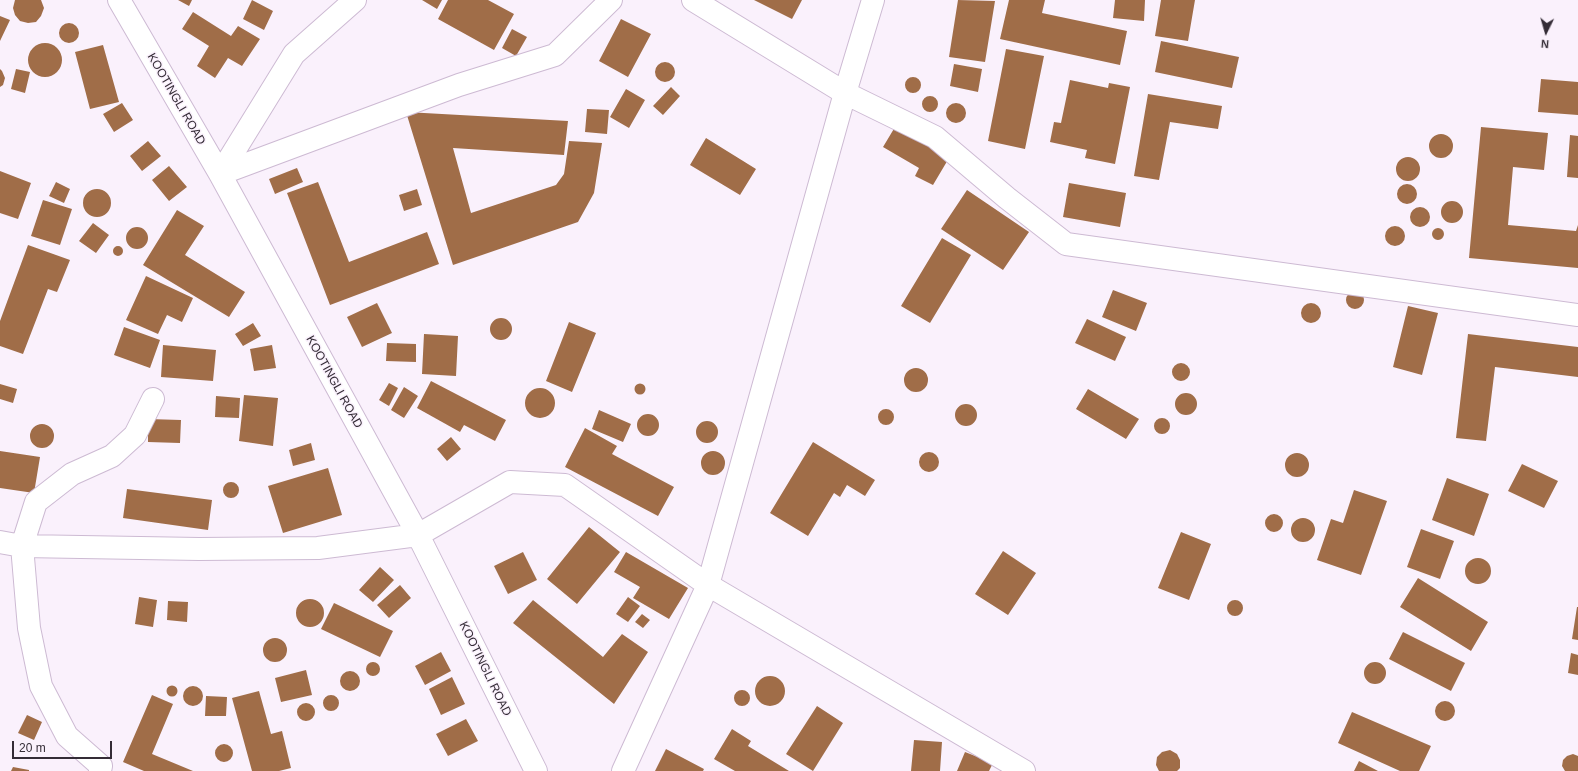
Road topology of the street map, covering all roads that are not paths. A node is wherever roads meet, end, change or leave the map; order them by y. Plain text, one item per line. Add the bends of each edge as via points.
1 (119, 0) edge
2 (355, 0) edge
3 (611, 0) edge
4 (693, 0) edge
5 (873, 0) edge
6 (845, 93) junction
7 (220, 174) junction
8 (1578, 315) edge
9 (153, 399) dead end
10 (418, 535) junction
11 (0, 542) edge
12 (22, 546) junction
13 (708, 585) junction
14 (105, 769) edge
15 (536, 771) edge
16 (623, 771) edge
17 (1024, 771) edge

1 - 7 street, KOOTINGLI ROAD
2 - 7 street via 294,54
3 - 7 street via 555,55 459,85
4 - 6 street
5 - 6 street
6 - 8 street via 935,137 1066,244
6 - 13 street
7 - 10 street, KOOTINGLI ROAD
9 - 12 street via 135,435 112,456 72,474 36,502
10 - 12 street via 318,548
10 - 13 street via 510,482 565,485
10 - 15 street, KOOTINGLI ROAD
11 - 12 street
12 - 14 street via 29,628 41,686 67,736
13 - 16 street
13 - 17 street

